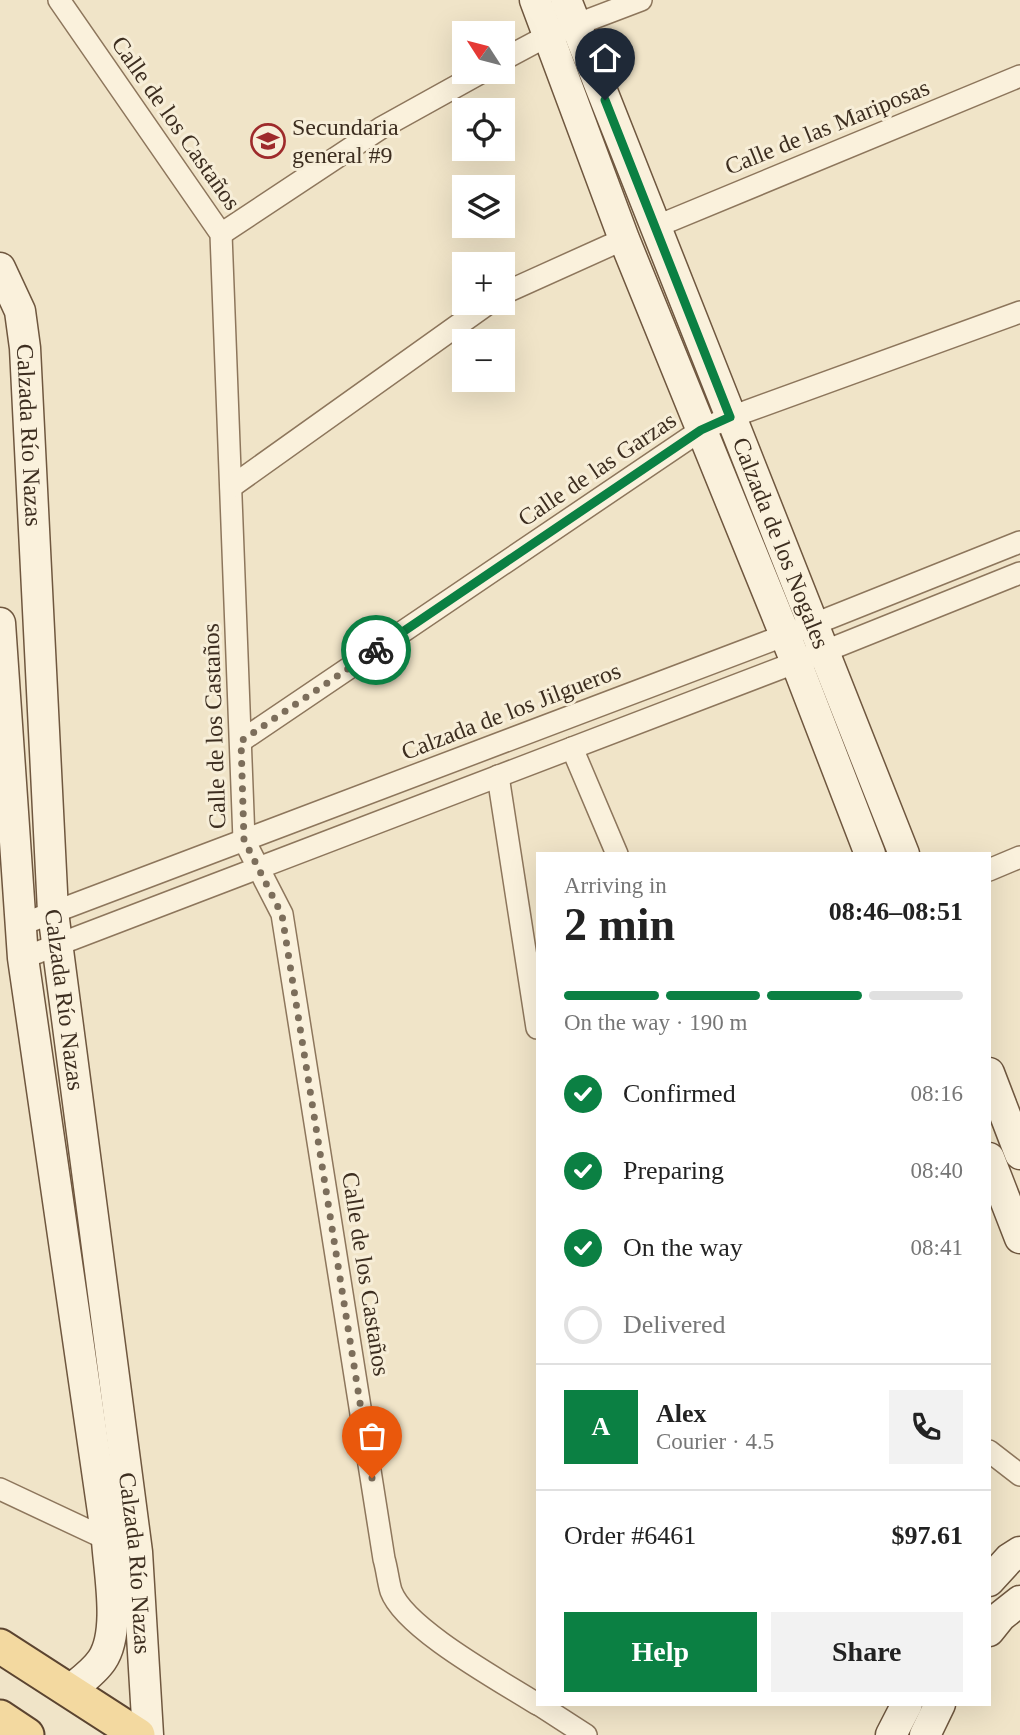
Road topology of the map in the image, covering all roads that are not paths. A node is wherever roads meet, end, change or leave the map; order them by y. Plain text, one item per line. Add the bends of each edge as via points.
1 (59, 0) edge
2 (535, 0) edge
3 (641, 0) edge
4 (563, 20) edge
5 (515, 51) edge
6 (1020, 76) edge
7 (460, 84) edge
8 (655, 227) junction
9 (221, 234) junction
10 (624, 239) junction
11 (0, 268) edge
12 (515, 288) edge
13 (1020, 312) edge
14 (472, 315) edge
15 (730, 417) junction
16 (701, 430) junction
17 (230, 487) junction
18 (1020, 542) edge
19 (1020, 573) edge
20 (0, 623) edge
21 (804, 644) junction
22 (241, 741) junction
23 (572, 748) junction
24 (498, 776) junction
25 (244, 840) junction
26 (616, 852) edge
27 (869, 852) edge
28 (903, 852) edge
29 (1020, 857) edge
30 (258, 868) junction
31 (991, 869) edge
32 (54, 912) junction
33 (20, 925) junction
34 (57, 945) junction
35 (23, 958) junction
36 (536, 1021) edge
37 (991, 1078) edge
38 (1020, 1154) edge
39 (991, 1163) edge
40 (1020, 1238) edge
41 (991, 1453) edge
42 (1020, 1475) edge
43 (0, 1489) edge
44 (107, 1540) junction
45 (137, 1552) junction
46 (1020, 1552) edge
47 (991, 1579) edge
48 (1020, 1601) edge
49 (991, 1628) edge
50 (0, 1646) edge
51 (70, 1690) junction
52 (536, 1703) edge
53 (541, 1706) edge
54 (906, 1706) edge
55 (939, 1706) edge
56 (0, 1717) edge
57 (27, 1735) edge
58 (138, 1735) edge
59 (148, 1735) edge
60 (586, 1735) edge
61 (891, 1735) edge
62 (925, 1735) edge

1 - 9 street, Calle de los Castaños
2 - 4 street, Calzada de los Nogales
3 - 4 street
4 - 5 street
4 - 8 street, Calzada de los Nogales
4 - 10 street, Calzada de los Nogales
6 - 8 street, Calle de las Mariposas
7 - 9 street via 381,128
8 - 15 street, Calzada de los Nogales
9 - 17 street, Calle de los Castaños
10 - 12 street
10 - 16 street, Calzada de los Nogales
11 - 32 street, Calzada Río Nazas via 20,311 25,348
13 - 15 street, Calle de las Garzas
14 - 17 street
15 - 16 street, Calle de las Garzas
15 - 21 street, Calzada de los Nogales
16 - 21 street, Calzada de los Nogales
16 - 22 street, Calle de las Garzas
17 - 22 street, Calle de los Castaños
18 - 21 street, Calzada de los Jilgueros
19 - 21 street, Calzada de los Jilgueros
20 - 33 street, Calzada Río Nazas
21 - 23 street, Calzada de los Jilgueros
21 - 25 street, Calzada de los Jilgueros
21 - 27 street, Calzada de los Nogales
21 - 28 street, Calzada de los Nogales
22 - 25 street, Calle de los Castaños
23 - 24 street, Calzada de los Jilgueros
23 - 26 street
24 - 30 street, Calzada de los Jilgueros
24 - 36 street
25 - 30 street, Calle de los Castaños
25 - 32 street, Calzada de los Jilgueros
29 - 31 street
30 - 34 street, Calzada de los Jilgueros
30 - 52 street, Calle de los Castaños via 282,915 392,1593 419,1626
32 - 33 street, Calzada de los Jilgueros
32 - 34 street, Calzada Río Nazas
33 - 35 street, Calzada Río Nazas
34 - 35 street, Calzada de los Jilgueros
34 - 45 street, Calzada Río Nazas
35 - 44 street, Calzada Río Nazas
37 - 38 street
39 - 40 street
41 - 42 street
43 - 44 street
44 - 45 street
44 - 51 street, Calzada Río Nazas via 109,1648 93,1671
45 - 59 street, Calzada Río Nazas
46 - 47 street
48 - 49 street
50 - 51 main road
51 - 58 main road
53 - 60 street, Calle de los Castaños
54 - 61 street
55 - 62 street
56 - 57 main road

